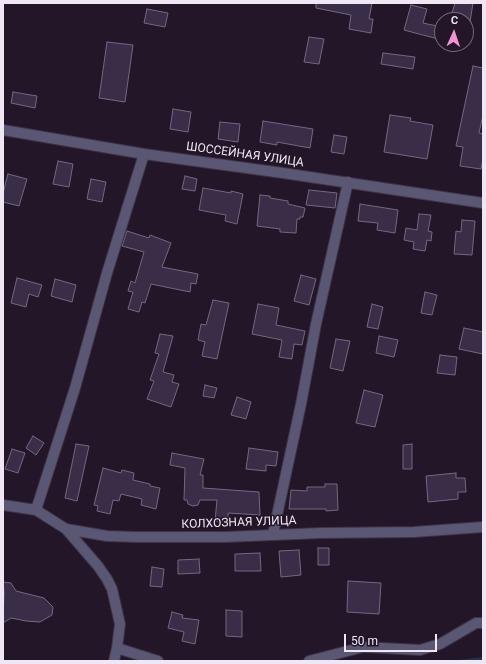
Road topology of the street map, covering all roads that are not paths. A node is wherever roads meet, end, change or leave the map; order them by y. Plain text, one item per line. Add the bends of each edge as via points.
1 (3, 130) edge
2 (144, 154) junction
3 (348, 182) junction
4 (483, 203) edge
5 (3, 505) edge
6 (36, 510) junction
7 (483, 527) edge
8 (66, 529) junction
9 (273, 534) junction
10 (483, 623) edge
11 (117, 648) junction
12 (114, 661) edge
13 (158, 661) edge
14 (309, 661) edge

1 - 2 street, ШОССЕЙНАЯ УЛИЦА
2 - 3 street, ШОССЕЙНАЯ УЛИЦА
2 - 6 street
3 - 4 street, ШОССЕЙНАЯ УЛИЦА
3 - 9 street
5 - 6 street, КОЛХОЗНАЯ УЛИЦА
6 - 8 street, КОЛХОЗНАЯ УЛИЦА
7 - 9 street, КОЛХОЗНАЯ УЛИЦА via 414,532
8 - 9 street, КОЛХОЗНАЯ УЛИЦА via 107,536 162,538
8 - 11 street via 108,579 120,624
10 - 14 street via 476,623 440,644 420,650 363,647
11 - 12 street
11 - 13 street

